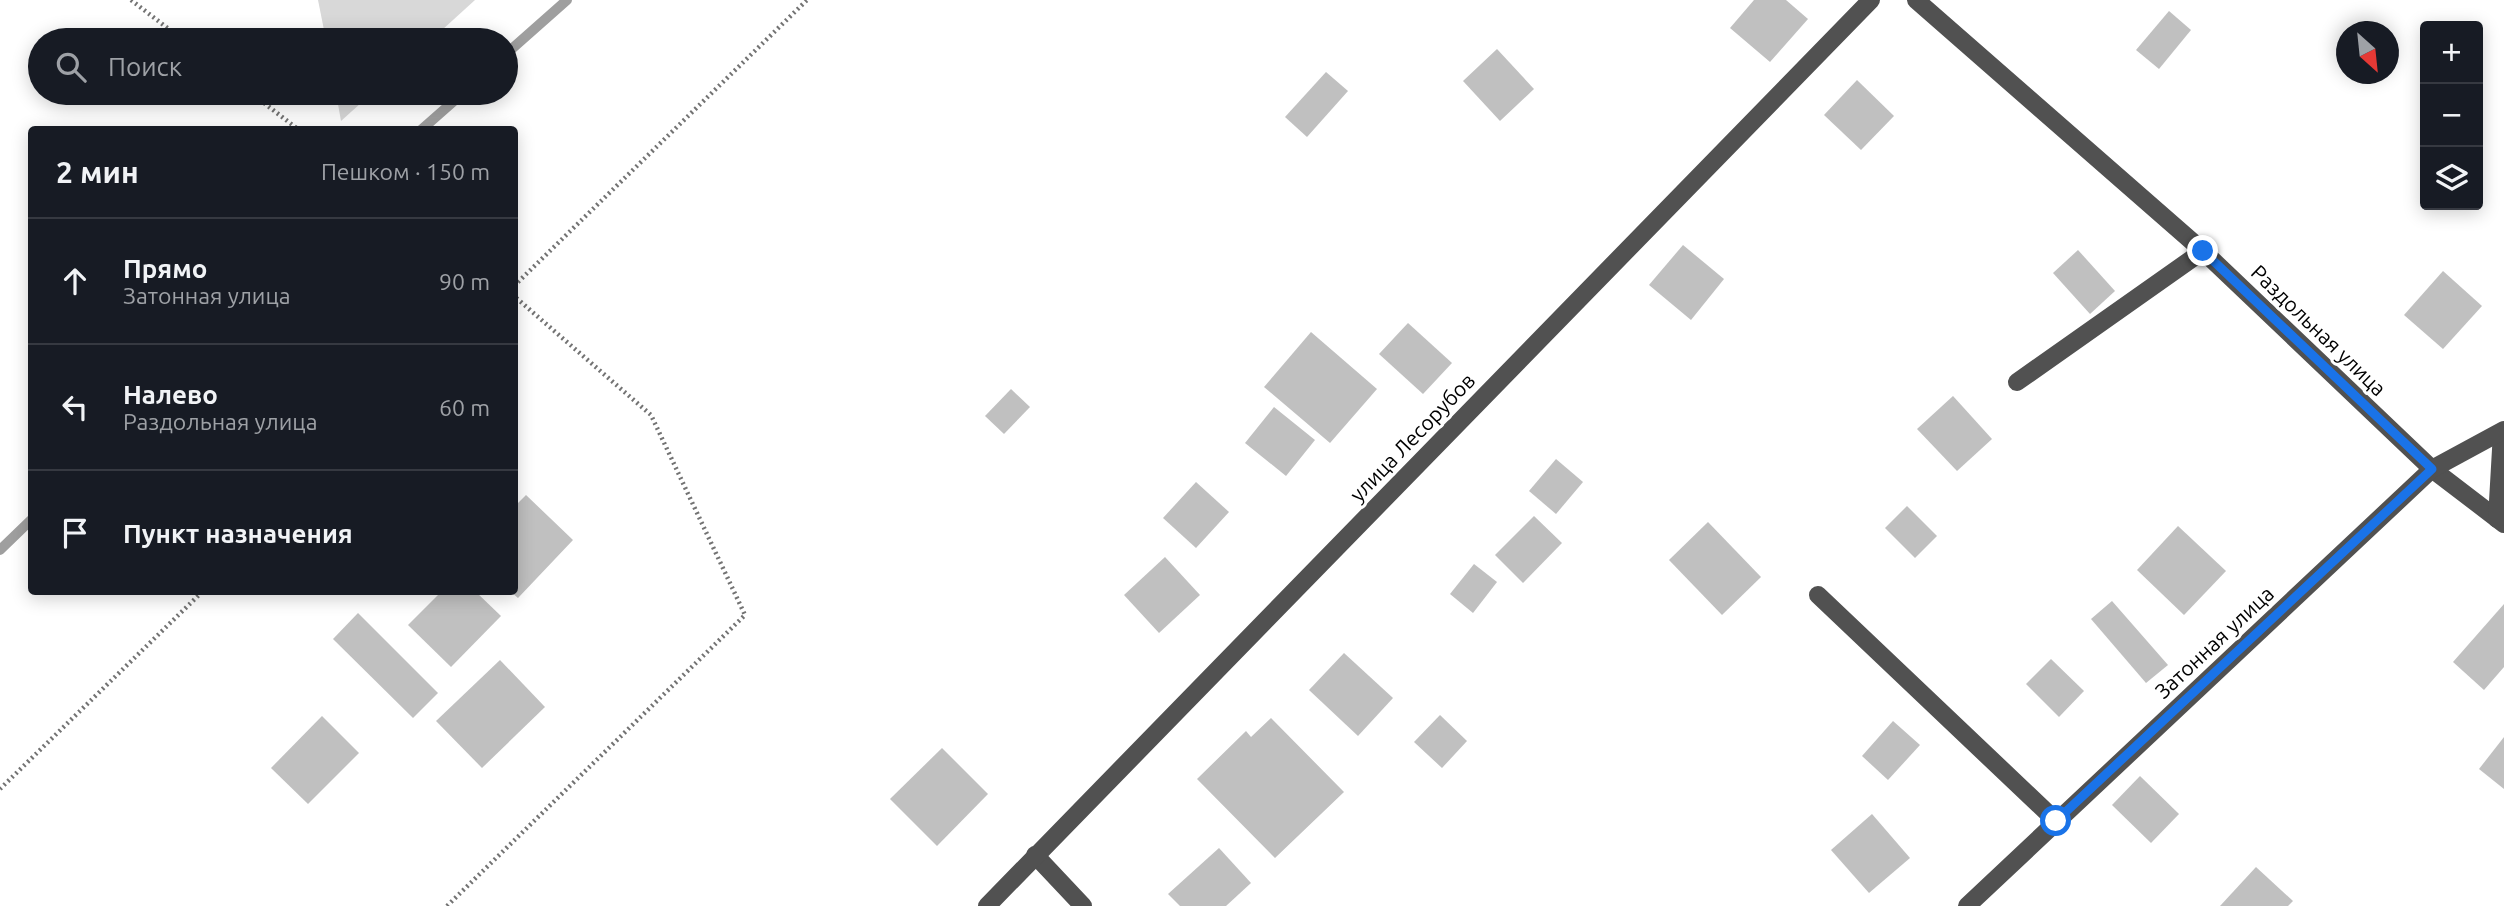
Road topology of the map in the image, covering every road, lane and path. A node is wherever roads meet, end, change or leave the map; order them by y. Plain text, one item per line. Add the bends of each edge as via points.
1 (131, 0) edge
2 (807, 0) edge
3 (1871, 0) edge
4 (1916, 0) edge
5 (167, 28) edge
6 (267, 105) edge
7 (294, 126) edge
8 (2203, 251) junction
9 (518, 282) edge
10 (518, 299) edge
11 (2017, 382) dead end
12 (2503, 431) edge
13 (2432, 469) junction
14 (2500, 522) edge
15 (199, 595) edge
16 (1818, 595) dead end
17 (0, 789) edge
18 (2056, 821) junction
19 (1035, 855) junction
20 (447, 906) edge
21 (987, 906) edge
22 (1083, 906) edge
23 (1967, 906) edge

1 - 5 path
2 - 9 path
3 - 19 street, улица Лесорубов
4 - 8 street, Раздольная улица
6 - 7 path
8 - 11 street
8 - 13 street, Раздольная улица
10 - 20 path via 651,415 745,615
12 - 13 street, Затонная улица
12 - 14 street
13 - 14 street, Раздольная улица
13 - 18 street, Затонная улица
15 - 17 path
16 - 18 street
18 - 23 street, Затонная улица
19 - 21 street, улица Лесорубов
19 - 22 street

